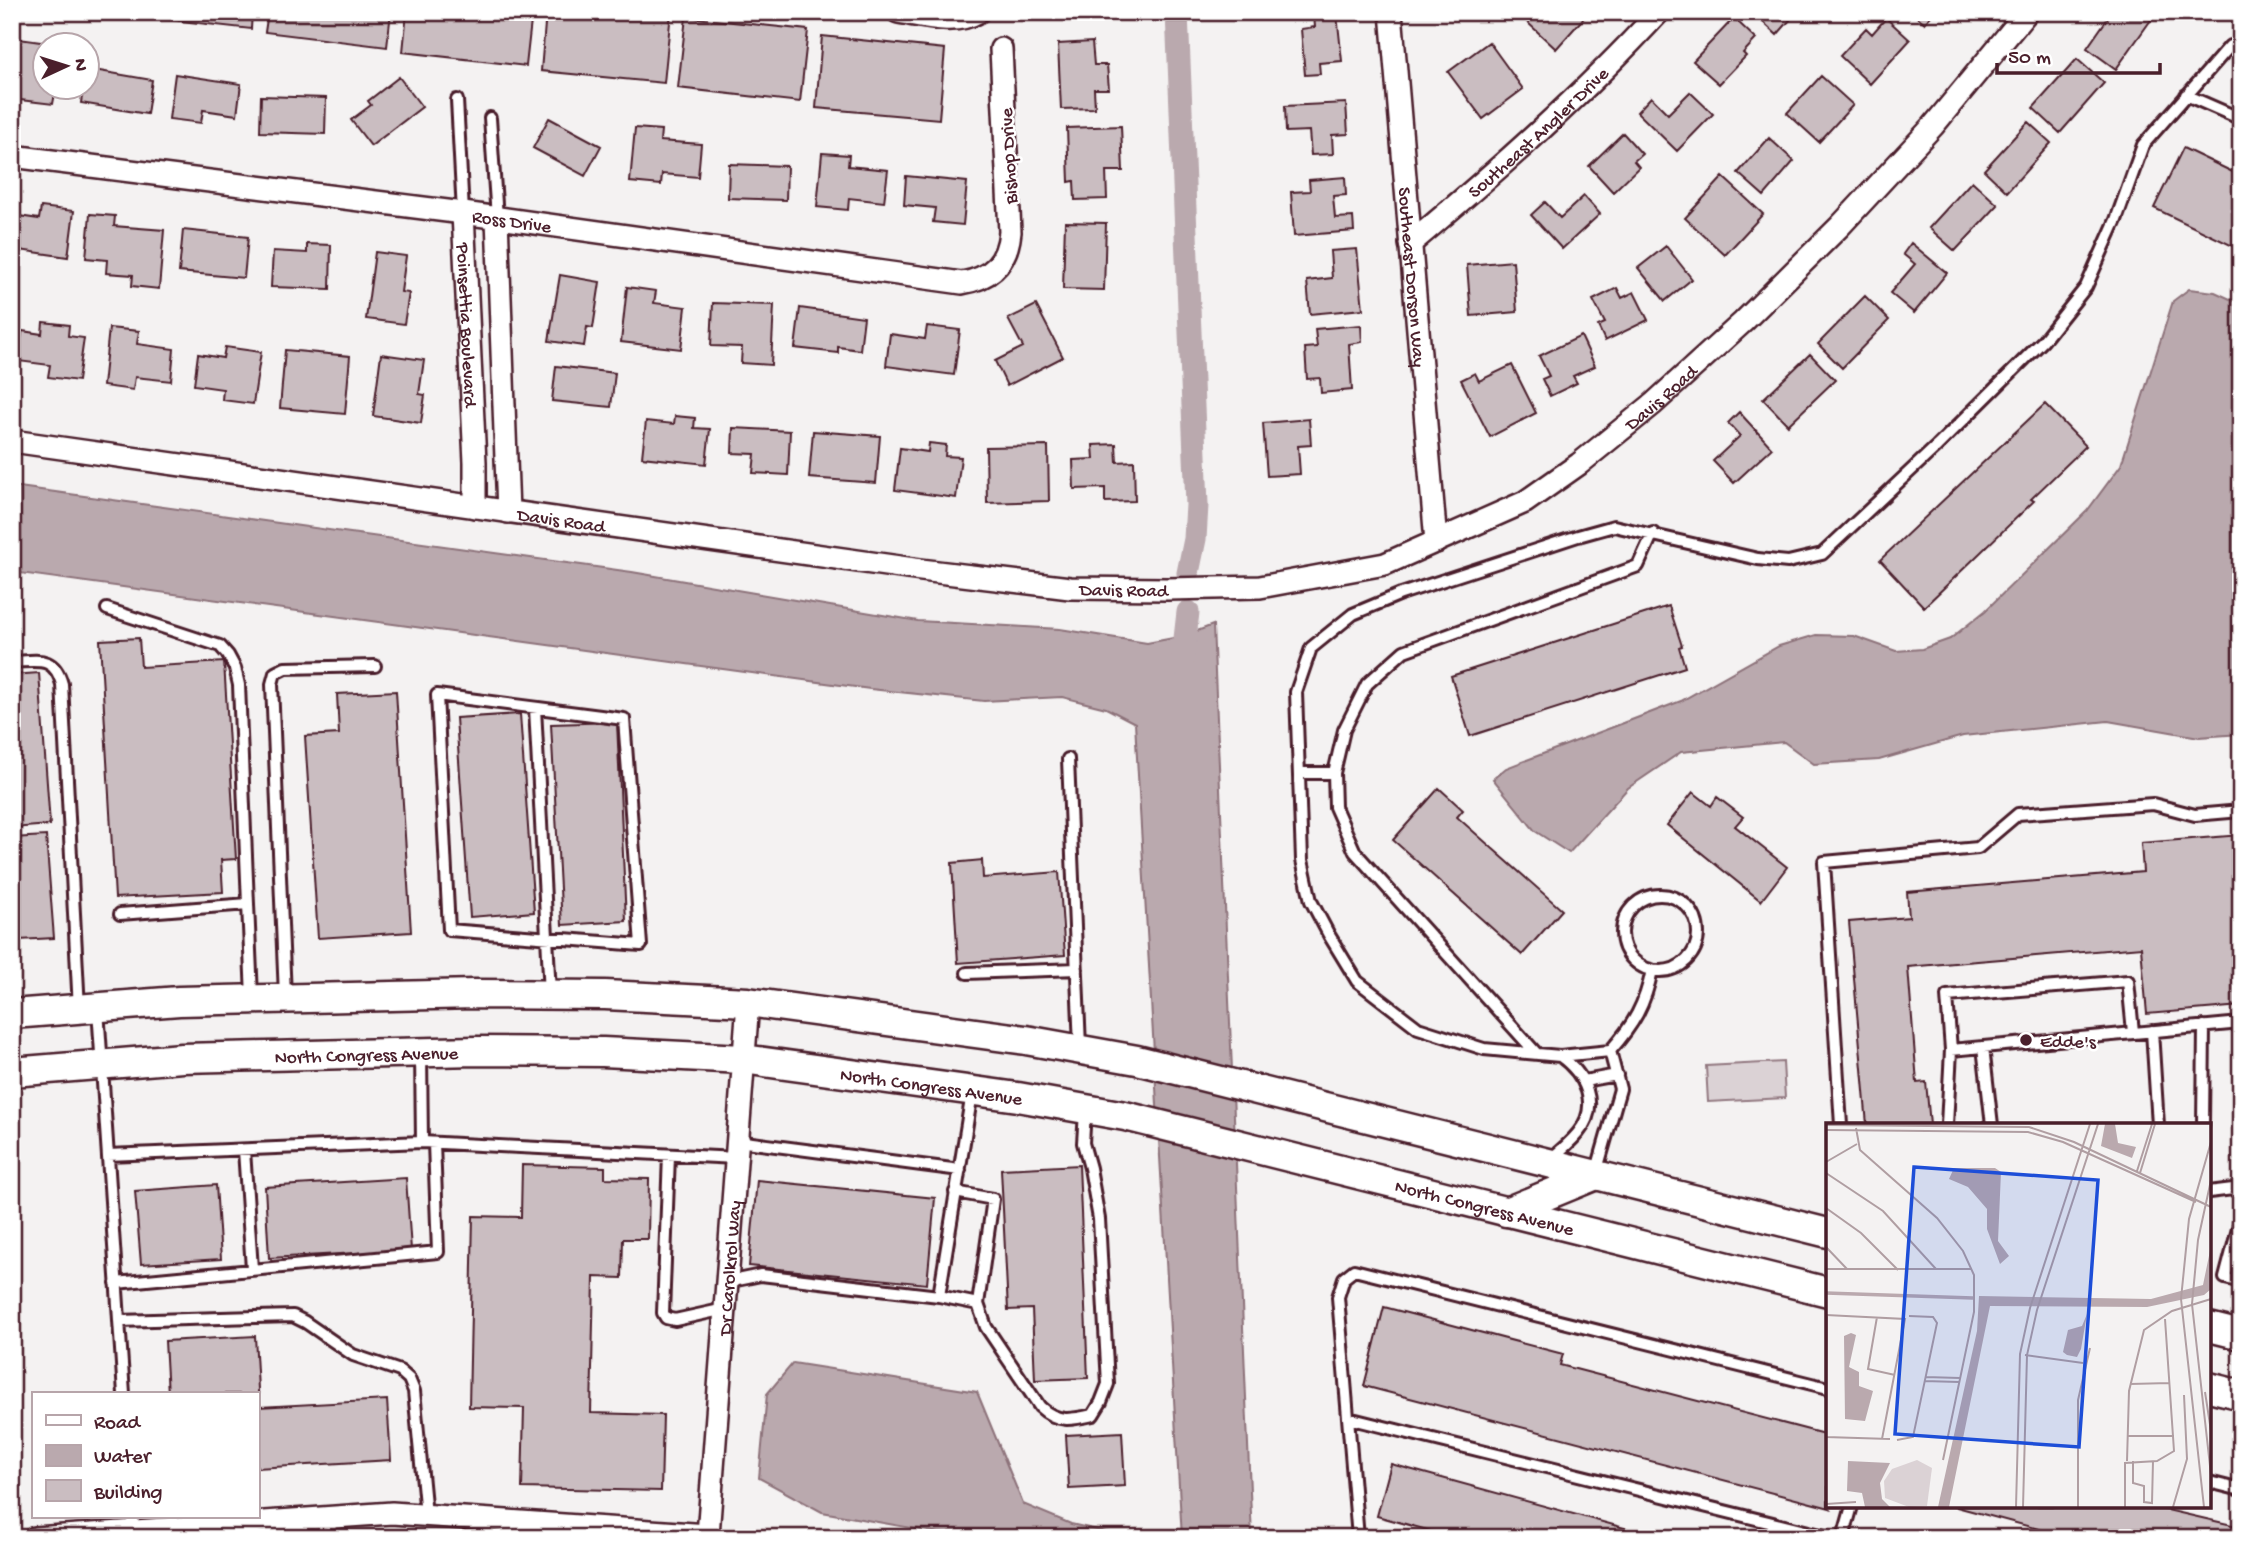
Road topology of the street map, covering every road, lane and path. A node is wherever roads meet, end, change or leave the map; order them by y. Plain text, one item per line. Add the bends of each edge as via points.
1 (898, 12) edge
2 (1391, 12) edge
3 (1659, 12) edge
4 (2027, 12) edge
5 (977, 13) edge
6 (1001, 48) dead end
7 (2241, 50) edge
8 (2186, 95) junction
9 (457, 100) dead end
10 (490, 118) dead end
11 (2241, 119) edge
12 (12, 156) edge
13 (463, 213) junction
14 (497, 218) junction
15 (1410, 244) junction
16 (1002, 261) joint
17 (12, 441) edge
18 (475, 507) junction
19 (508, 512) junction
20 (1653, 533) junction
21 (1436, 542) junction
22 (107, 610) dead end
23 (12, 662) edge
24 (375, 666) dead end
25 (535, 708) junction
26 (1068, 759) dead end
27 (1299, 773) junction
28 (1334, 773) junction
29 (2241, 811) edge
30 (248, 904) junction
31 (120, 914) dead end
32 (547, 938) junction
33 (1077, 969) junction
34 (1652, 970) junction
35 (967, 973) dead end
36 (550, 994) junction
37 (285, 999) junction
38 (252, 1000) junction
39 (748, 1002) junction
40 (88, 1008) junction
41 (12, 1014) edge
42 (2241, 1023) edge
43 (2204, 1026) junction
44 (2152, 1031) junction
45 (2133, 1032) junction
46 (1983, 1046) junction
47 (1080, 1049) junction
48 (1951, 1050) junction
49 (1611, 1051) junction
50 (421, 1053) junction
51 (1536, 1054) junction
52 (1560, 1056) junction
53 (743, 1059) junction
54 (101, 1065) junction
55 (12, 1072) edge
56 (1617, 1075) junction
57 (1584, 1081) junction
58 (972, 1091) junction
59 (1085, 1109) junction
60 (1842, 1123) edge
61 (1947, 1123) edge
62 (1992, 1123) edge
63 (2158, 1123) edge
64 (2203, 1123) edge
65 (428, 1142) junction
66 (244, 1150) junction
67 (736, 1150) junction
68 (108, 1155) junction
69 (669, 1155) junction
70 (1546, 1163) junction
71 (960, 1170) junction
72 (1596, 1175) junction
73 (2241, 1188) edge
74 (956, 1192) junction
75 (2211, 1192) edge
76 (1506, 1212) junction
77 (2241, 1217) edge
78 (1826, 1232) edge
79 (252, 1269) junction
80 (727, 1282) junction
81 (2241, 1282) edge
82 (116, 1283) junction
83 (1826, 1292) edge
84 (939, 1296) junction
85 (978, 1304) junction
86 (725, 1310) junction
87 (119, 1321) junction
88 (2211, 1328) edge
89 (2241, 1335) edge
90 (1826, 1388) edge
91 (2211, 1388) edge
92 (124, 1392) edge
93 (2241, 1395) edge
94 (1348, 1418) junction
95 (2211, 1482) edge
96 (2241, 1490) edge
97 (1851, 1508) edge
98 (426, 1515) junction
99 (133, 1524) edge
100 (330, 1527) edge
101 (202, 1532) edge
102 (575, 1532) edge
103 (709, 1536) edge
104 (35, 1538) edge
105 (1358, 1538) edge
106 (1833, 1538) edge
107 (1843, 1538) edge

1 - 5 street via 951,19
2 - 15 street, Southeast Dorson Way
3 - 15 street, Southeast Angler Drive via 1562,111
4 - 21 street, Davis Road via 1933,126 1840,226 1653,404 1525,502
6 - 16 street, Bishop Drive via 1010,232
7 - 8 lane via 2230,46
8 - 11 lane
8 - 20 lane via 2143,145 2086,288 2043,341 1822,554 1788,562 1758,559
9 - 13 lane, Poinsettia Boulevard
10 - 14 lane, Poinsettia Boulevard
12 - 13 street, Ross Drive
13 - 14 street, Ross Drive
13 - 18 street, Poinsettia Boulevard
14 - 16 street, Ross Drive via 962,284 992,273
14 - 19 street, Poinsettia Boulevard
15 - 21 street, Southeast Dorson Way
17 - 18 street, Davis Road
18 - 19 street, Davis Road
19 - 21 street, Davis Road via 1070,588 1260,587 1385,564
20 - 27 lane via 1614,526 1401,594 1353,614 1311,648 1307,659 1296,692
20 - 28 lane via 1638,566 1404,650 1367,684 1344,730
22 - 30 lane via 220,646 235,667
23 - 40 lane via 47,662 58,671 62,684
24 - 37 lane via 285,668 275,673 272,684
25 - 32 lane
25 - 32 lane via 624,719 641,944
25 - 32 lane via 438,695 449,930
26 - 33 lane
27 - 28 lane
27 - 51 lane via 1302,860 1311,901 1357,981 1418,1028 1484,1049
28 - 51 lane via 1335,807 1355,852
29 - 60 lane via 2195,815 2153,804 2018,814 1978,848 1824,862
30 - 31 lane
30 - 38 lane
32 - 36 lane
33 - 35 lane
33 - 47 lane
34 - 34 lane via 1673,968 1695,946 1693,914 1668,896 1637,902 1624,919 1626,951
34 - 49 lane via 1637,1017
36 - 37 main road
36 - 39 main road
37 - 38 main road
38 - 40 main road
39 - 47 main road
39 - 53 street, Dr Carolkrol Way
40 - 41 main road
40 - 54 lane
42 - 43 lane
43 - 44 lane
43 - 64 lane
44 - 45 lane
44 - 63 lane
45 - 46 lane
45 - 48 lane via 2128,981 1947,996
46 - 48 lane
46 - 62 lane
47 - 70 main road
48 - 61 lane
49 - 52 lane
49 - 56 lane
50 - 53 main road, North Congress Avenue via 603,1052
50 - 54 main road, North Congress Avenue via 181,1058
50 - 65 lane
51 - 52 lane
52 - 57 lane
53 - 58 main road, North Congress Avenue
53 - 67 street, Dr Carolkrol Way
54 - 55 main road, North Congress Avenue
54 - 68 lane
56 - 57 lane
56 - 72 lane via 1620,1089
57 - 70 lane via 1589,1098 1580,1132
58 - 59 main road, North Congress Avenue
58 - 71 lane
59 - 76 main road, North Congress Avenue
59 - 85 lane via 1083,1143 1099,1219 1108,1384 1093,1415 1073,1420 1049,1416 986,1327
65 - 66 lane
65 - 69 lane
65 - 79 lane via 438,1252
66 - 68 lane
66 - 79 lane
67 - 69 lane
67 - 71 lane
67 - 80 street, Dr Carolkrol Way
68 - 82 lane
69 - 86 lane via 663,1313 675,1320
70 - 72 main road
71 - 74 lane
72 - 76 main road
72 - 78 main road
73 - 75 lane
74 - 84 lane
74 - 85 lane via 993,1199
76 - 83 main road, North Congress Avenue
77 - 81 lane via 2225,1278
79 - 82 lane
80 - 84 lane via 761,1275
80 - 86 street, Dr Carolkrol Way
82 - 87 lane
84 - 85 lane
86 - 103 street, Dr Carolkrol Way
87 - 92 lane
87 - 98 lane via 293,1316 353,1354 400,1371 414,1391
88 - 89 main road
90 - 94 lane via 1354,1270 1343,1278 1338,1297
91 - 93 main road
94 - 105 lane
94 - 106 lane
95 - 96 lane
97 - 107 lane
98 - 100 street via 393,1513
98 - 102 street
99 - 101 street
99 - 104 street
100 - 101 street
102 - 103 street

